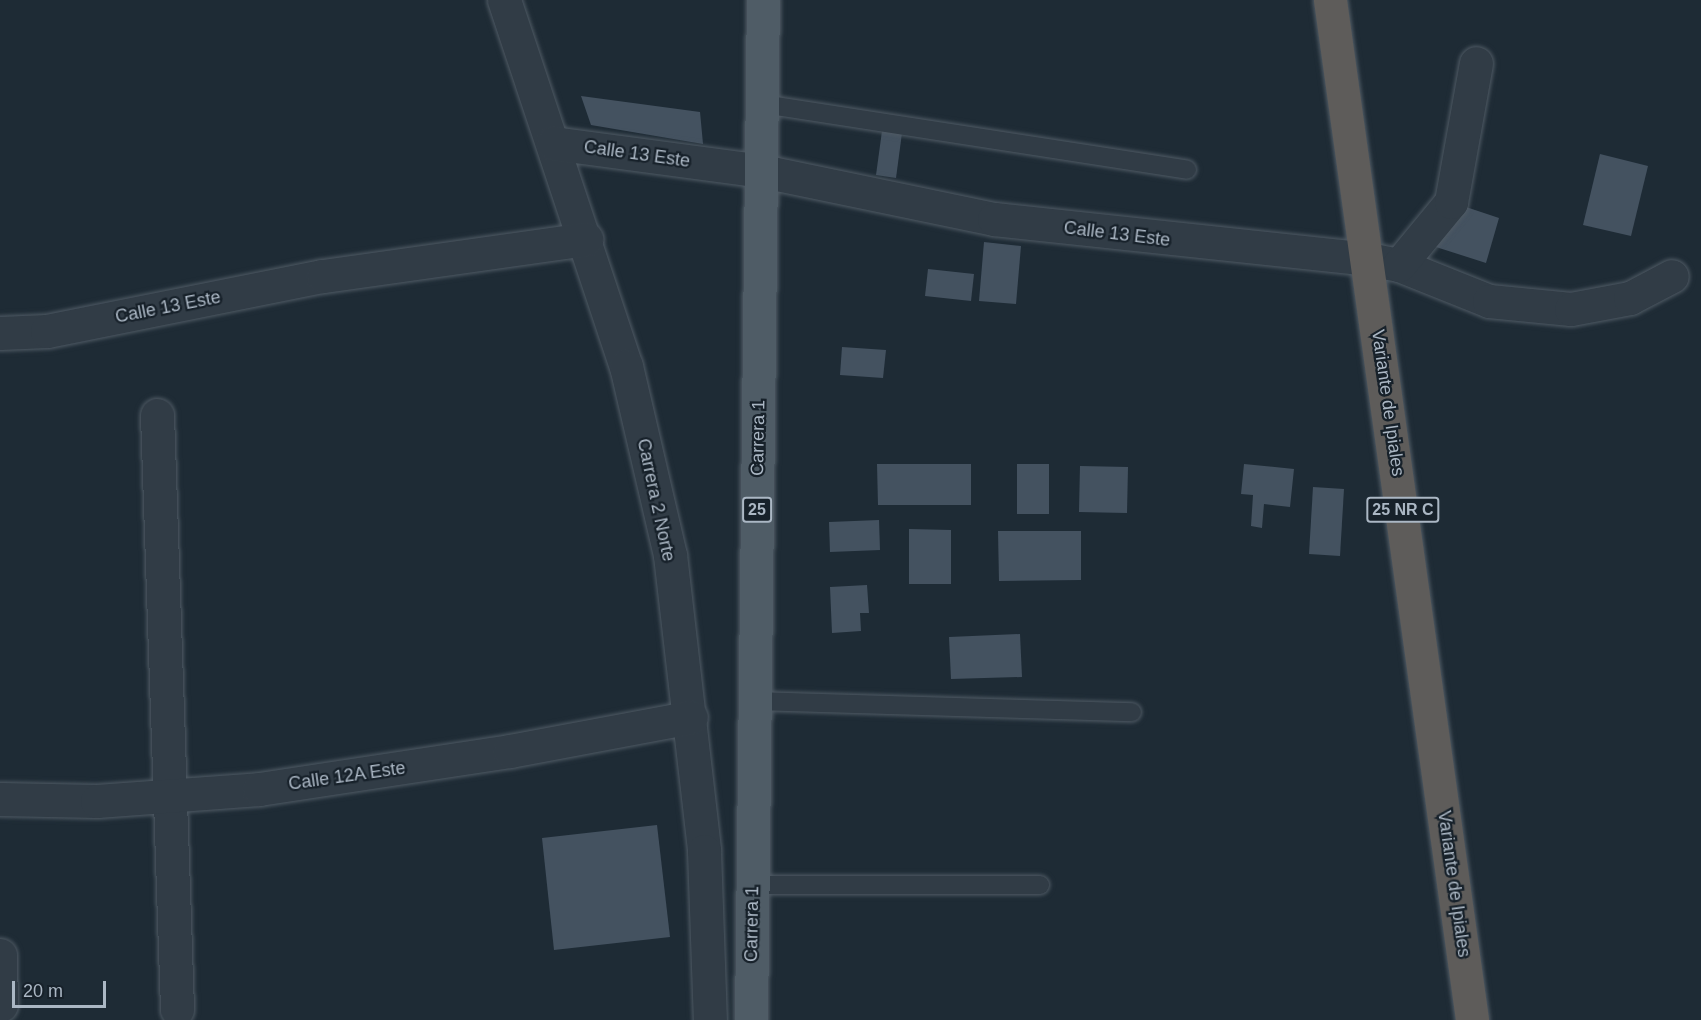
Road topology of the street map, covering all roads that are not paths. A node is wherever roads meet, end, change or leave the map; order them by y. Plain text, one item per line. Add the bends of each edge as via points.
1 (504, 0) edge
2 (763, 0) edge
3 (1330, 0) edge
4 (1476, 63) dead end
5 (763, 104) junction
6 (553, 143) junction
7 (1187, 170) dead end
8 (762, 171) junction
9 (586, 239) junction
10 (1368, 259) junction
11 (1400, 266) junction
12 (1672, 276) dead end
13 (0, 333) edge
14 (157, 415) dead end
15 (755, 700) junction
16 (1132, 712) dead end
17 (691, 717) junction
18 (170, 795) junction
19 (0, 799) edge
20 (753, 885) junction
21 (1040, 885) dead end
22 (0, 955) edge
23 (1, 1005) edge
24 (177, 1010) dead end
25 (710, 1020) edge
26 (751, 1020) edge
27 (1472, 1020) edge

1 - 6 street, Carrera 2 Norte
2 - 5 main road, Carrera 1 / 25
3 - 10 highway, Variante de Ipiales / 25 NR C
4 - 11 street via 1450,202
5 - 7 lane
5 - 8 main road, Carrera 1 / 25
6 - 8 street, Calle 13 Este
6 - 9 street, Carrera 2 Norte
8 - 10 street, Calle 13 Este via 994,219
8 - 15 main road, Carrera 1 / 25
9 - 13 street, Calle 13 Este via 323,276 47,331
9 - 17 street, Carrera 2 Norte via 626,366 670,555
10 - 11 street, Calle 13 Este
10 - 27 highway, Variante de Ipiales / 25 NR C
11 - 12 street, Calle 13 Este via 1489,301 1571,309 1630,298
14 - 18 street
15 - 16 lane
15 - 20 main road, Carrera 1 / 25
17 - 18 street, Calle 12A Este via 352,776 259,789
17 - 25 street, Carrera 2 Norte via 704,852
18 - 19 street, Calle 12A Este via 97,801
18 - 24 street
20 - 21 lane
20 - 26 main road, Carrera 1 / 25
22 - 23 street

